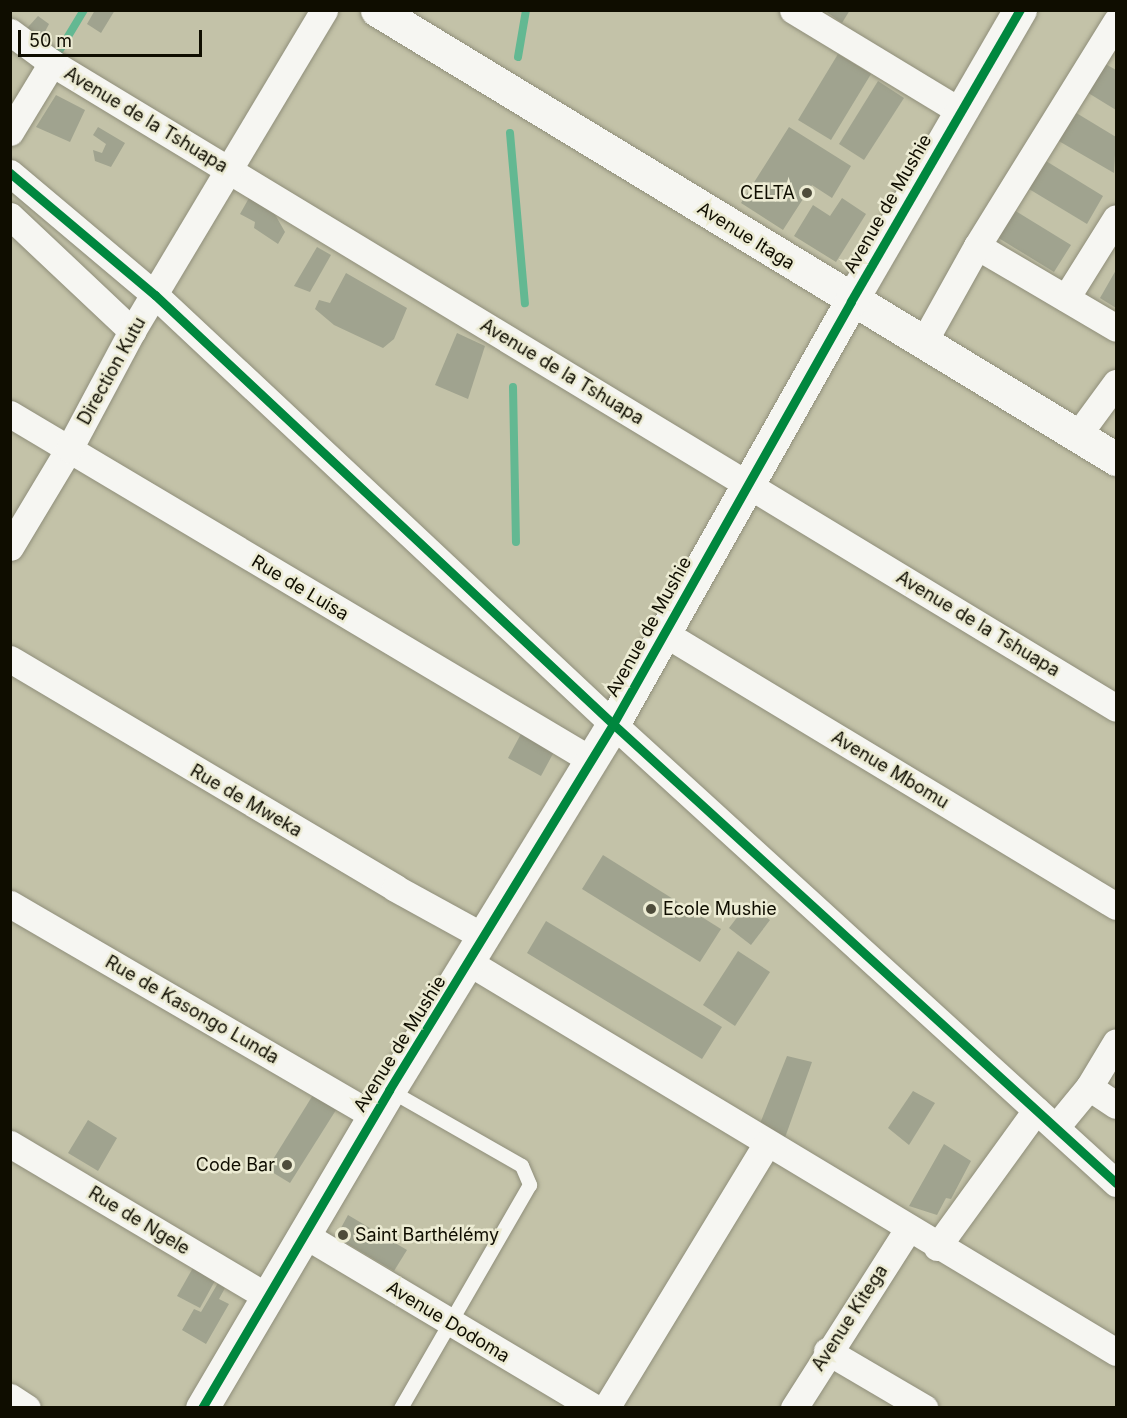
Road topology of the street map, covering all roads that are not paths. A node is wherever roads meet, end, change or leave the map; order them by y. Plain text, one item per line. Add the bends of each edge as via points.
1 (324, 10) edge
2 (377, 10) edge
3 (793, 10) edge
4 (1020, 10) edge
5 (1116, 22) edge
6 (10, 32) edge
7 (52, 63) junction
8 (960, 111) junction
9 (10, 132) edge
10 (230, 170) junction
11 (10, 173) edge
12 (10, 216) edge
13 (1116, 218) edge
14 (977, 246) junction
15 (155, 295) junction
16 (1066, 298) junction
17 (851, 301) junction
18 (1116, 328) edge
19 (132, 331) junction
20 (923, 343) junction
21 (1116, 383) edge
22 (10, 414) edge
23 (1077, 436) junction
24 (69, 450) junction
25 (1116, 459) edge
26 (747, 484) junction
27 (10, 547) edge
28 (664, 633) junction
29 (10, 660) edge
30 (1116, 708) edge
31 (614, 724) junction
32 (591, 760) junction
33 (10, 904) edge
34 (1116, 906) edge
35 (477, 950) junction
36 (1116, 1042) edge
37 (1089, 1088) junction
38 (382, 1103) junction
39 (1116, 1105) edge
40 (1046, 1118) junction
41 (767, 1143) junction
42 (10, 1144) edge
43 (1116, 1184) edge
44 (908, 1229) junction
45 (303, 1234) junction
46 (937, 1247) junction
47 (268, 1298) junction
48 (450, 1324) junction
49 (827, 1351) junction
50 (1116, 1352) edge
51 (10, 1397) edge
52 (27, 1407) edge
53 (202, 1407) edge
54 (401, 1407) edge
55 (595, 1407) edge
56 (606, 1407) edge
57 (794, 1407) edge
58 (924, 1407) edge

1 - 10 street, Direction Kutu
2 - 17 street, Avenue Itaga
3 - 8 street
4 - 8 street, Avenue de Mushie
5 - 14 street
6 - 7 street, Avenue de la Tshuapa
7 - 9 street
7 - 10 street, Avenue de la Tshuapa
8 - 17 street, Avenue de Mushie
10 - 15 street, Direction Kutu
10 - 26 street, Avenue de la Tshuapa
11 - 15 street
12 - 19 street
13 - 16 street
14 - 16 street
14 - 20 street
15 - 19 street, Direction Kutu
15 - 31 street
16 - 18 street
17 - 20 street, Avenue Itaga
17 - 26 street, Avenue de Mushie
19 - 24 street, Direction Kutu
20 - 23 street, Avenue Itaga
21 - 23 street
22 - 24 street, Rue de Luisa
23 - 25 street, Avenue Itaga
24 - 27 street, Direction Kutu
24 - 32 street, Rue de Luisa
26 - 28 street, Avenue de Mushie
26 - 30 street, Avenue de la Tshuapa
28 - 31 street, Avenue de Mushie
28 - 34 street, Avenue Mbomu
29 - 35 street, Rue de Mweka via 384,882
31 - 32 street, Avenue de Mushie
31 - 40 street
32 - 35 street, Avenue de Mushie
33 - 38 street, Rue de Kasongo Lunda
35 - 38 street, Avenue de Mushie
35 - 41 street, Rue de Mweka
36 - 37 street
37 - 39 street
37 - 40 street
38 - 45 street, Avenue de Mushie
38 - 48 lane via 522,1166 527,1175 530,1185
40 - 43 street
40 - 46 street
41 - 44 street, Rue de Mweka
41 - 56 street
42 - 47 street, Rue de Ngele
44 - 46 street, Rue de Mweka
44 - 49 street, Avenue Kitega
45 - 47 street, Avenue de Mushie
45 - 48 street, Avenue Dodoma
46 - 50 street, Rue de Mweka
47 - 53 street, Avenue de Mushie
48 - 54 lane
48 - 55 street, Avenue Dodoma
49 - 57 street, Avenue Kitega
49 - 58 street
51 - 52 street

